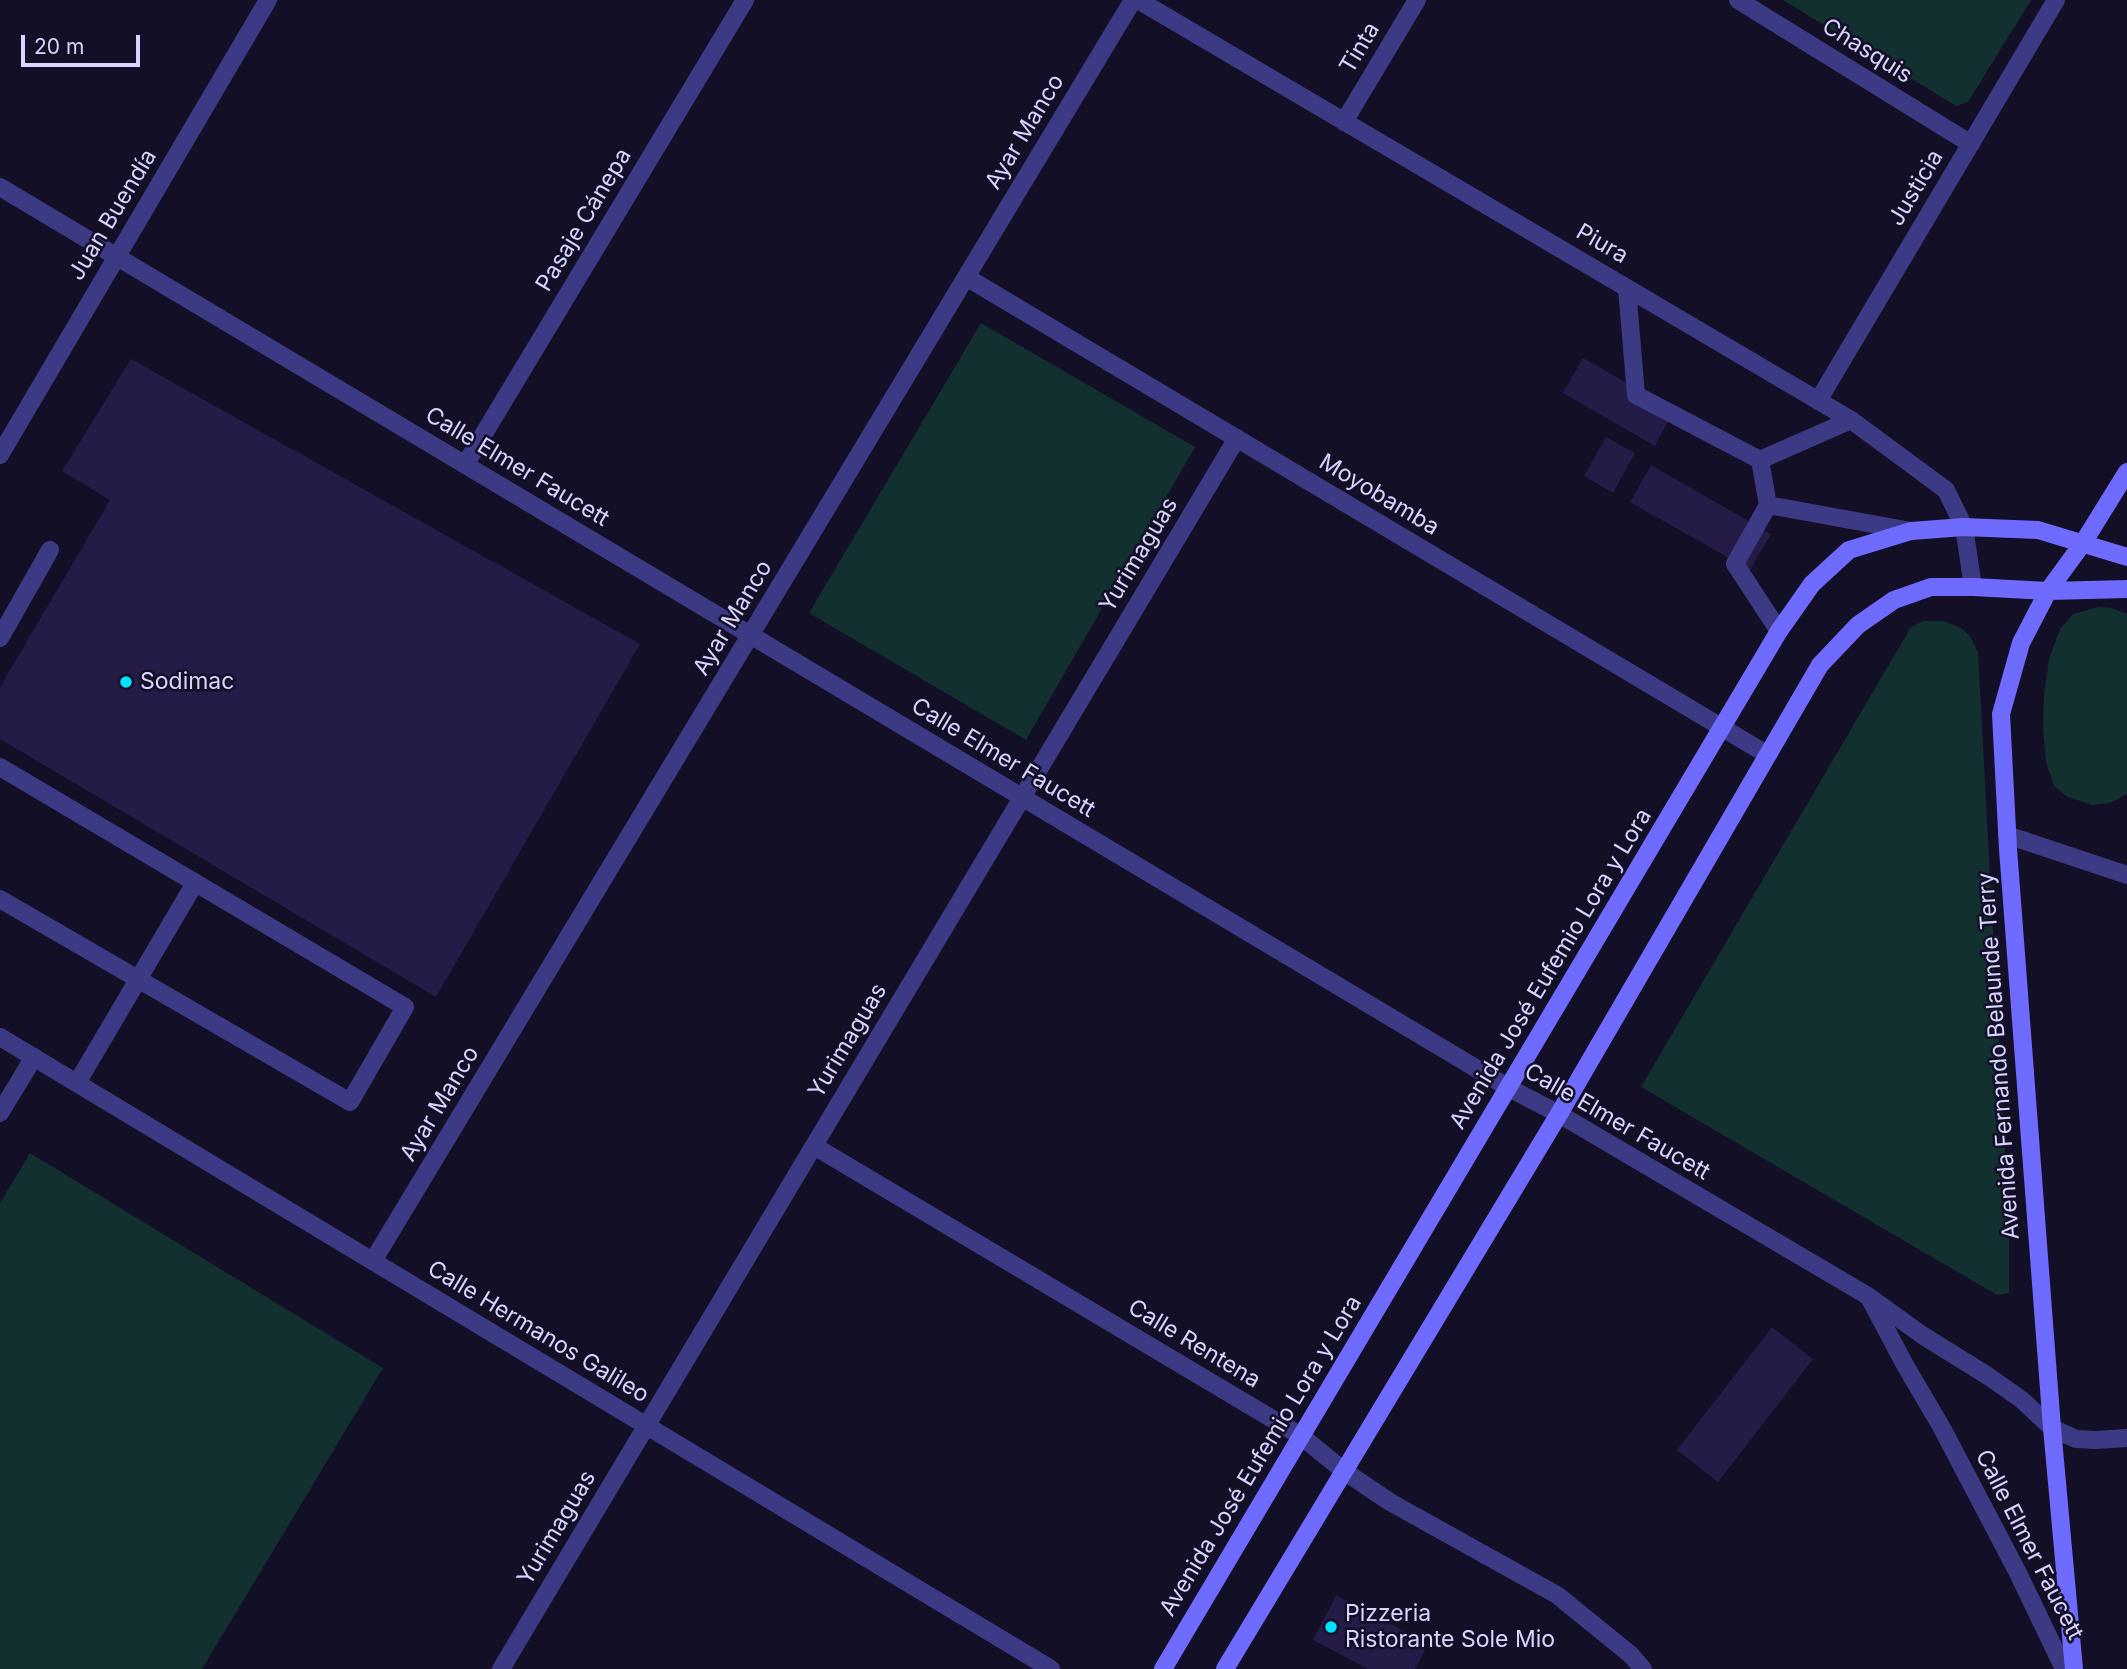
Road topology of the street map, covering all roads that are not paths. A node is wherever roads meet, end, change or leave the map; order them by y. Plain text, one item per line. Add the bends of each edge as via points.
1 (268, 0) edge
2 (745, 0) edge
3 (1133, 0) edge
4 (1139, 0) edge
5 (1418, 0) edge
6 (1738, 0) edge
7 (2056, 0) edge
8 (1344, 122) junction
9 (1971, 144) junction
10 (0, 187) edge
11 (117, 256) junction
12 (967, 277) junction
13 (1627, 288) junction
14 (1818, 401) junction
15 (1851, 420) junction
16 (1237, 438) junction
17 (0, 455) edge
18 (1760, 460) junction
19 (465, 465) junction
20 (2127, 472) edge
21 (1769, 505) junction
22 (1964, 527) junction
23 (1911, 531) junction
24 (2083, 543) junction
25 (50, 550) dead end
26 (2127, 557) edge
27 (1973, 587) junction
28 (2127, 589) edge
29 (2048, 591) junction
30 (1779, 631) junction
31 (751, 637) junction
32 (0, 638) edge
33 (1722, 729) junction
34 (1768, 755) junction
35 (0, 767) edge
36 (1022, 798) junction
37 (2007, 835) junction
38 (2127, 875) edge
39 (195, 883) junction
40 (0, 900) edge
41 (138, 979) junction
42 (0, 1037) edge
43 (34, 1057) junction
44 (76, 1083) junction
45 (1509, 1088) junction
46 (0, 1113) edge
47 (1559, 1114) junction
48 (814, 1146) junction
49 (373, 1261) junction
50 (1868, 1296) junction
51 (646, 1426) junction
52 (2052, 1428) junction
53 (1301, 1436) junction
54 (2127, 1438) edge
55 (1344, 1471) junction
56 (500, 1669) edge
57 (1051, 1669) edge
58 (1163, 1669) edge
59 (1225, 1669) edge
60 (1643, 1669) edge
61 (2064, 1669) edge
62 (2074, 1669) edge

1 - 11 street, Juan Buendía
2 - 19 street, Pasaje Cánepa
3 - 12 street, Ayar Manco
4 - 8 street, Piura
5 - 8 street, Tinta
6 - 9 street, Chasquis
7 - 9 street, Justicia
8 - 13 street, Piura
9 - 14 street, Justicia
10 - 11 street, Calle Elmer Faucett
11 - 17 street, Juan Buendía
11 - 19 street, Calle Elmer Faucett
12 - 16 street, Moyobamba
12 - 31 street, Ayar Manco
13 - 14 street, Piura
13 - 18 street via 1636,395
14 - 15 street, Piura
15 - 18 street
15 - 22 street, Piura via 1946,490
16 - 33 street, Moyobamba
16 - 36 street, Yurimaguas
18 - 21 street
19 - 31 street, Calle Elmer Faucett
20 - 24 main road, Avenida Fernando Belaunde Terry
21 - 23 street
21 - 30 street via 1735,564
22 - 23 main road, Avenida José Eufemio Lora y Lora
22 - 24 main road, Avenida José Eufemio Lora y Lora via 2038,530
22 - 27 street, Piura
23 - 30 main road, Avenida José Eufemio Lora y Lora via 1849,550 1812,584
24 - 26 main road, Avenida José Eufemio Lora y Lora
24 - 29 main road, Avenida Fernando Belaunde Terry
25 - 32 street
27 - 29 main road
27 - 34 main road via 1931,587 1894,600 1858,625 1820,665
28 - 29 main road
29 - 37 main road, Avenida Fernando Belaunde Terry via 2021,643 2001,714
30 - 33 main road, Avenida José Eufemio Lora y Lora
31 - 36 street, Calle Elmer Faucett
31 - 49 street, Ayar Manco
33 - 34 street, Moyobamba
33 - 45 main road, Avenida José Eufemio Lora y Lora
34 - 47 main road
35 - 39 street
36 - 45 street, Calle Elmer Faucett
36 - 48 street, Yurimaguas
37 - 38 street
37 - 52 main road, Avenida Fernando Belaunde Terry
39 - 41 street
39 - 41 street via 405,1007 350,1102
40 - 41 street
41 - 44 street
42 - 43 street, Calle Hermanos Galileo
43 - 44 street, Calle Hermanos Galileo
43 - 46 street
44 - 49 street, Calle Hermanos Galileo
45 - 47 street, Calle Elmer Faucett
45 - 53 main road, Avenida José Eufemio Lora y Lora
47 - 50 street, Calle Elmer Faucett
47 - 55 main road
48 - 51 street, Yurimaguas
48 - 53 street, Calle Rentena
49 - 51 street, Calle Hermanos Galileo
50 - 52 street, Calle Elmer Faucett via 1988,1376
50 - 61 street, Calle Elmer Faucett via 2006,1549
51 - 56 street, Yurimaguas
51 - 57 street, Calle Hermanos Galileo
52 - 54 street, Calle Elmer Faucett via 2076,1439
52 - 62 main road, Avenida Fernando Belaunde Terry
53 - 55 street, Calle Rentena
53 - 58 main road, Avenida José Eufemio Lora y Lora
55 - 59 main road
55 - 60 street, Calle Rentena via 1390,1502 1557,1595

